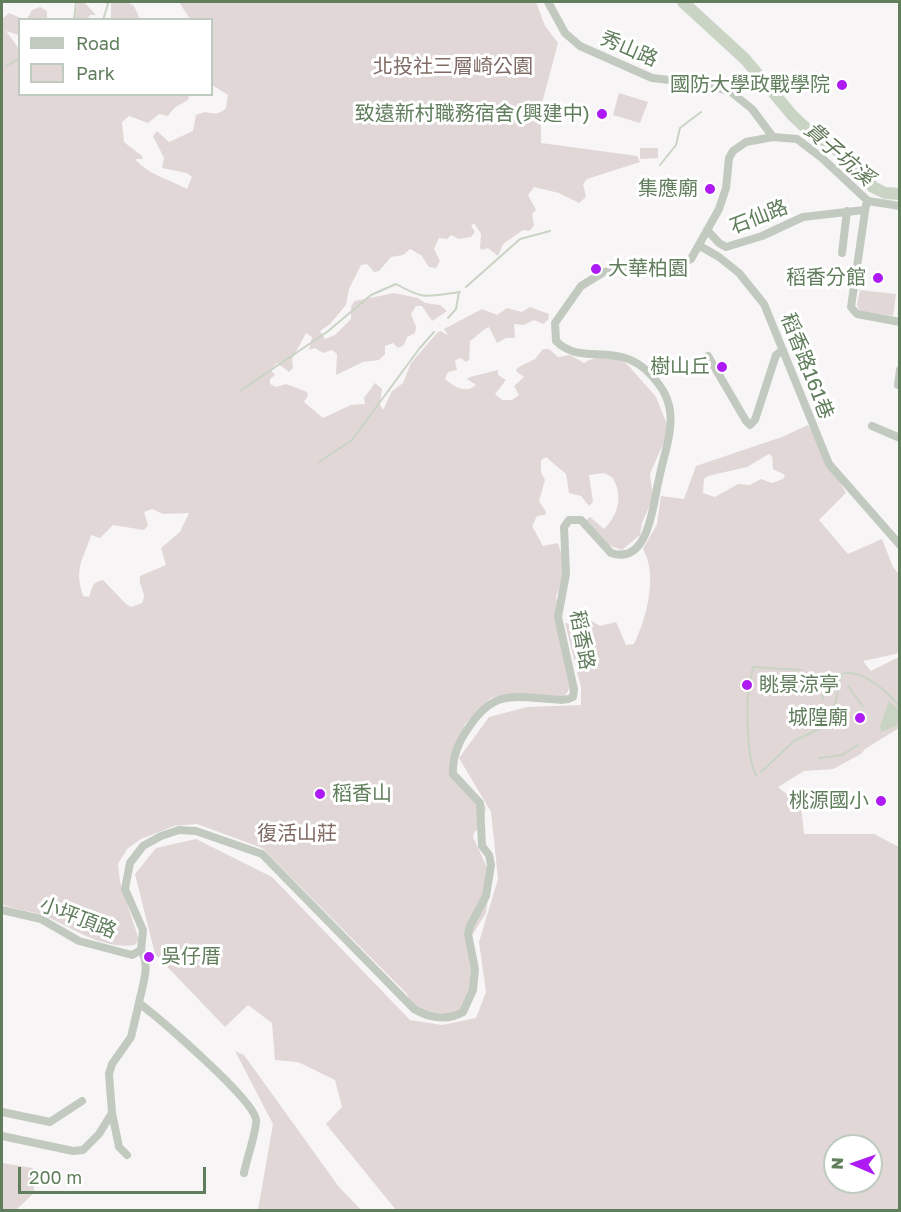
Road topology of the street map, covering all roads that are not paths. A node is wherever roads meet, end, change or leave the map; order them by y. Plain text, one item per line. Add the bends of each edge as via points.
1 (548, 2) edge
2 (773, 137) junction
3 (866, 205) junction
4 (900, 206) edge
5 (847, 211) junction
6 (707, 230) junction
7 (700, 246) junction
8 (842, 253) dead end
9 (900, 322) edge
10 (783, 350) junction
11 (708, 356) dead end
12 (900, 370) edge
13 (897, 385) dead end
14 (872, 426) dead end
15 (900, 438) edge
16 (900, 545) edge
17 (2, 910) edge
18 (141, 950) junction
19 (139, 1003) junction
20 (82, 1101) dead end
21 (2, 1112) edge
22 (111, 1113) junction
23 (2, 1136) edge
24 (127, 1155) dead end
25 (244, 1173) dead end

1 - 2 street, 秀山路 via 565,33 580,46 652,78 704,84 731,92 752,109
2 - 3 street, 稻香路 via 805,144
2 - 6 street, 稻香路 via 746,142 733,151 726,188
3 - 4 street
3 - 5 street, 石仙路
3 - 9 street via 851,307 857,314
5 - 6 street, 石仙路 via 803,217 726,247
5 - 8 street
6 - 7 street, 稻香路
7 - 10 street, 稻香路161巷 via 719,257 757,294
7 - 18 street, 稻香路 via 691,259 679,265 635,264 593,277 581,286 555,323 556,341 565,350 625,356 647,369 666,398 669,433 651,524 633,550 622,555 611,553 581,520 569,520 564,526 566,574 557,612 573,697 496,699 475,718 457,749 453,774 480,803 482,846 491,865 486,896 468,934 475,969 473,990 464,1012 450,1018 414,1009 262,854 196,831 179,830 161,836 143,846 130,863 125,889 143,930
10 - 11 street via 776,355 750,425
10 - 16 street, 稻香路161巷 via 829,464
12 - 13 street
14 - 15 street
17 - 18 street, 小坪頂路 via 41,919 79,941 132,955
18 - 19 street via 146,970
19 - 22 street via 131,1037 109,1074
19 - 25 street via 170,1026 256,1116 257,1127
20 - 21 street via 50,1122
22 - 23 street via 99,1134 83,1150
22 - 24 street via 119,1147

